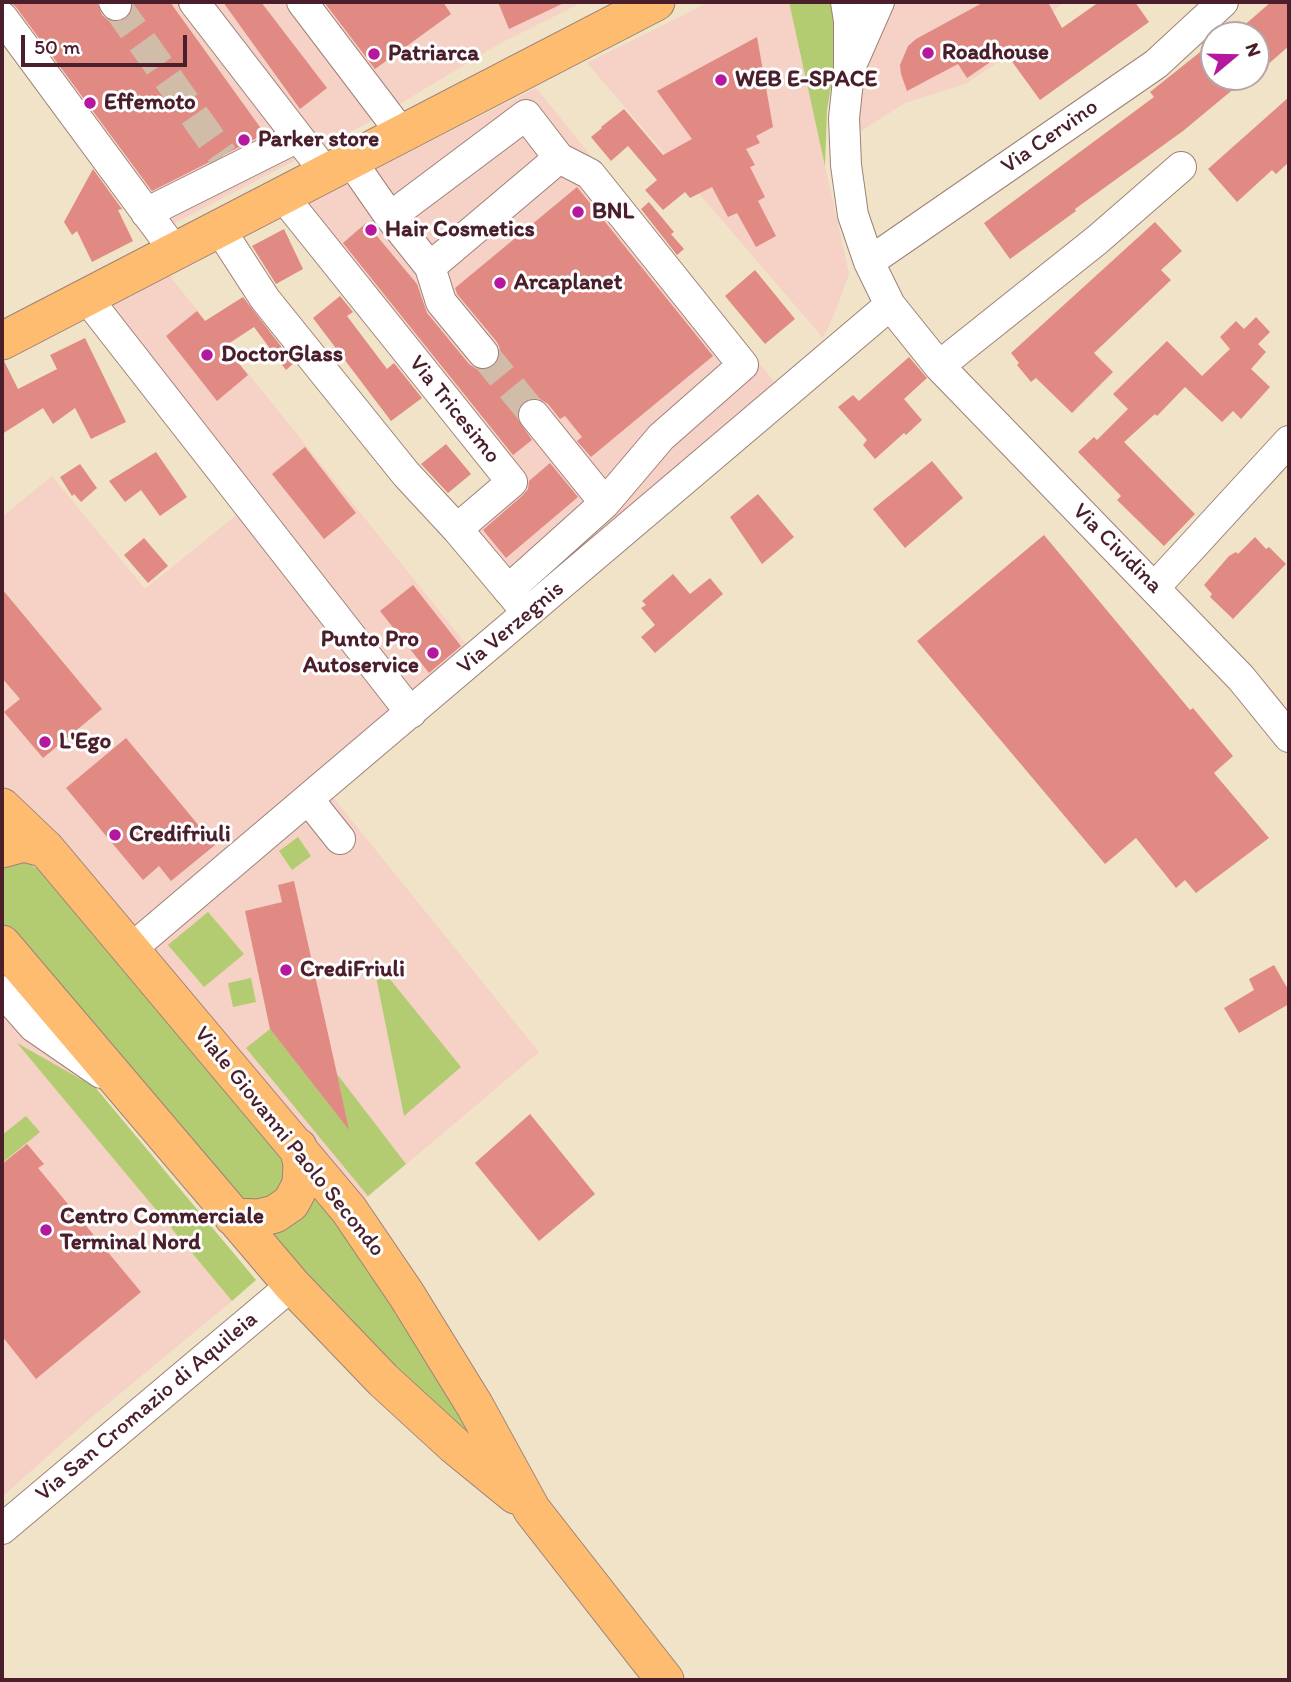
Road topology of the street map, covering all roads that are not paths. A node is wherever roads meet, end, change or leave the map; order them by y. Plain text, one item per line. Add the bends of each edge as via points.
1 (194, 2) edge
2 (302, 2) edge
3 (846, 2) edge
4 (880, 2) edge
5 (1223, 2) edge
6 (646, 4) edge
7 (2, 17) edge
8 (849, 71) junction
9 (403, 135) junction
10 (298, 136) junction
11 (559, 158) junction
12 (338, 167) junction
13 (1181, 167) dead end
14 (282, 195) junction
15 (146, 213) junction
16 (390, 217) junction
17 (219, 228) junction
18 (174, 250) junction
19 (869, 262) junction
20 (430, 267) junction
21 (86, 297) junction
22 (890, 305) junction
23 (4, 335) edge
24 (483, 353) tunnel mouth
25 (939, 366) junction
26 (534, 415) tunnel mouth
27 (1289, 441) edge
28 (605, 503) junction
29 (457, 529) junction
30 (1154, 587) junction
31 (508, 590) junction
32 (528, 614) junction
33 (411, 713) junction
34 (1289, 737) edge
35 (308, 799) junction
36 (2, 807) edge
37 (340, 839) dead end
38 (2, 849) edge
39 (46, 849) junction
40 (2, 944) edge
41 (131, 949) junction
42 (2, 991) edge
43 (128, 1092) junction
44 (298, 1147) junction
45 (233, 1217) junction
46 (292, 1285) junction
47 (532, 1510) junction
48 (2, 1529) edge
49 (665, 1680) edge

1 - 10 street
2 - 9 street
3 - 8 street, Via Cividina
4 - 8 street, Via Cividina
5 - 19 street, Via Cervino via 1156,64
6 - 9 main road
7 - 15 street
8 - 19 street, Via Cividina via 846,165 853,215
9 - 12 main road
10 - 12 street
10 - 15 street via 228,163
11 - 16 street via 526,115
11 - 20 street
11 - 28 street via 590,174 743,365 661,437
12 - 14 main road
12 - 16 street
13 - 25 street
14 - 17 main road
14 - 29 street, Via Tricesimo via 512,482
15 - 18 street
16 - 20 street
17 - 18 main road
17 - 29 street via 265,299 406,474
18 - 21 main road
19 - 22 street, Via Cividina
20 - 24 street via 441,302
21 - 23 main road
21 - 33 street
22 - 25 street, Via Cividina
22 - 32 street, Via Verzegnis
25 - 30 street, Via Cividina
26 - 28 street
27 - 30 street
28 - 31 street
29 - 31 street
30 - 34 street, Via Cividina via 1241,678
31 - 32 street
32 - 33 street, Via Verzegnis
33 - 35 street, Via Verzegnis
35 - 37 street
35 - 41 street, Via Verzegnis
36 - 39 main road, Viale Giovanni Paolo Secondo
38 - 39 main road via 24,843
39 - 41 main road, Viale Giovanni Paolo Secondo
40 - 43 main road, Viale Giovanni Paolo Secondo
41 - 44 main road, Viale Giovanni Paolo Secondo
42 - 43 street via 34,1027
43 - 45 main road, Viale Giovanni Paolo Secondo
44 - 45 main road via 301,1184 291,1203 259,1218
44 - 47 main road, Viale Giovanni Paolo Secondo via 349,1210 406,1294
45 - 46 main road, Viale Giovanni Paolo Secondo
46 - 47 main road, Viale Giovanni Paolo Secondo via 383,1380
46 - 48 street, Via San Cromazio di Aquileia
47 - 49 main road, Viale Giovanni Paolo Secondo

